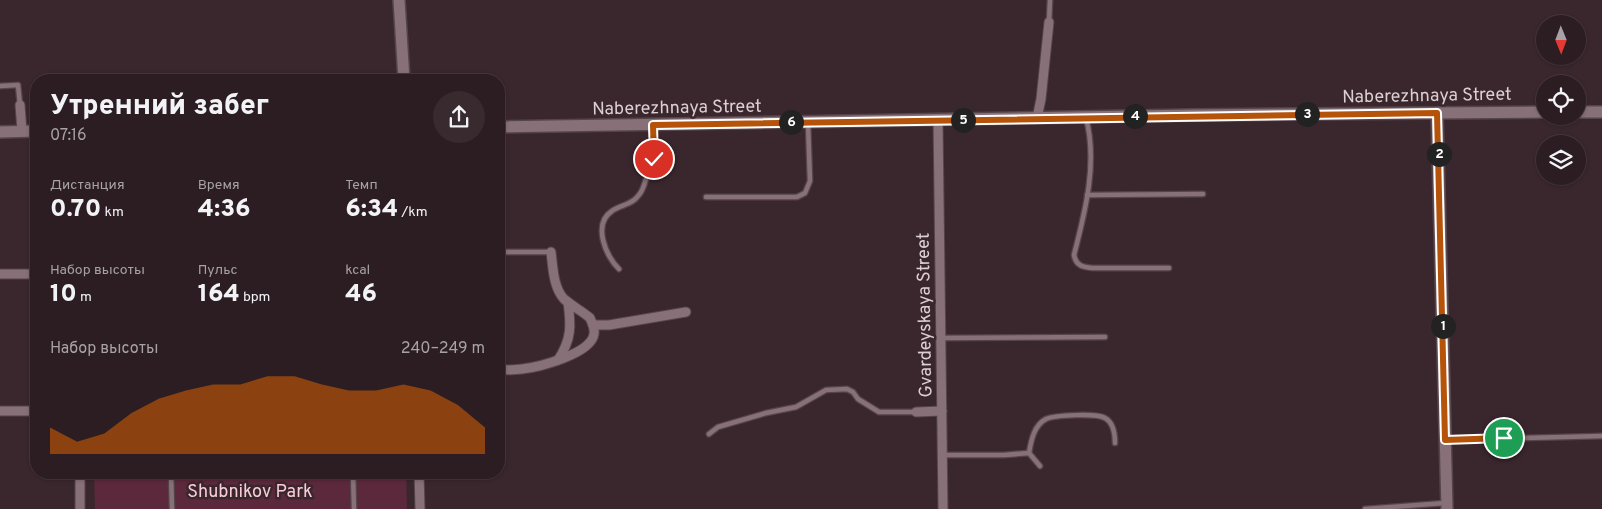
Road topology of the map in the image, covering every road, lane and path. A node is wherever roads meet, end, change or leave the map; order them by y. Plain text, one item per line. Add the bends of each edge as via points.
1 (399, 0) edge
2 (1050, 0) edge
3 (1049, 22) joint
4 (404, 74) edge
5 (0, 86) edge
6 (20, 105) joint
7 (1536, 112) edge
8 (1586, 112) edge
9 (1602, 112) edge
10 (1437, 113) junction
11 (1085, 117) junction
12 (1037, 118) junction
13 (938, 120) junction
14 (808, 122) junction
15 (653, 125) junction
16 (505, 127) edge
17 (22, 131) junction
18 (30, 131) edge
19 (0, 132) edge
20 (1203, 194) dead end
21 (1087, 195) junction
22 (706, 198) dead end
23 (505, 252) edge
24 (551, 252) joint
25 (1169, 268) dead end
26 (619, 269) dead end
27 (0, 274) edge
28 (30, 274) edge
29 (568, 302) junction
30 (686, 312) dead end
31 (593, 325) junction
32 (1105, 337) dead end
33 (941, 338) junction
34 (558, 360) junction
35 (505, 370) edge
36 (0, 411) edge
37 (30, 411) edge
38 (916, 412) joint
39 (942, 412) junction
40 (709, 434) dead end
41 (1602, 436) edge
42 (1445, 440) junction
43 (1115, 443) dead end
44 (1029, 454) junction
45 (943, 455) junction
46 (1040, 466) dead end
47 (80, 479) edge
48 (171, 479) edge
49 (353, 479) edge
50 (419, 479) edge
51 (1447, 506) edge
52 (80, 509) edge
53 (172, 509) edge
54 (354, 509) edge
55 (420, 509) edge
56 (943, 509) edge
57 (1365, 509) edge

1 - 4 street
2 - 3 lane
3 - 12 street
5 - 6 lane via 18,85
6 - 17 street
7 - 10 street, Naberezhnaya Street
8 - 9 street
10 - 11 street, Naberezhnaya Street
10 - 42 street
11 - 12 street, Naberezhnaya Street
11 - 21 lane via 1091,148
12 - 13 street, Naberezhnaya Street
13 - 14 street, Naberezhnaya Street
13 - 33 street, Gvardeyskaya Street
14 - 15 street, Naberezhnaya Street
14 - 22 lane via 810,181 805,193 797,197
15 - 16 street, Naberezhnaya Street
15 - 26 lane via 654,159 644,187 633,202 611,211 604,222 606,251
17 - 18 street
17 - 19 street
20 - 21 lane
21 - 25 lane via 1074,256 1080,266
23 - 24 lane
24 - 29 street via 555,280
27 - 28 street
29 - 31 street via 584,312
29 - 34 street via 569,338
30 - 31 street
31 - 34 street via 594,334 586,345
32 - 33 lane
33 - 39 street, Gvardeyskaya Street
34 - 35 street via 523,369
36 - 37 street
38 - 39 street
38 - 40 lane via 879,412 847,389 826,390 796,407 718,427
39 - 45 street, Gvardeyskaya Street
41 - 42 lane
42 - 51 street
43 - 44 lane via 1116,434 1103,417 1057,417 1046,419 1037,428
44 - 45 lane
44 - 46 lane
45 - 56 street, Gvardeyskaya Street
47 - 52 street
48 - 53 lane
49 - 54 lane
50 - 55 street
51 - 57 lane

